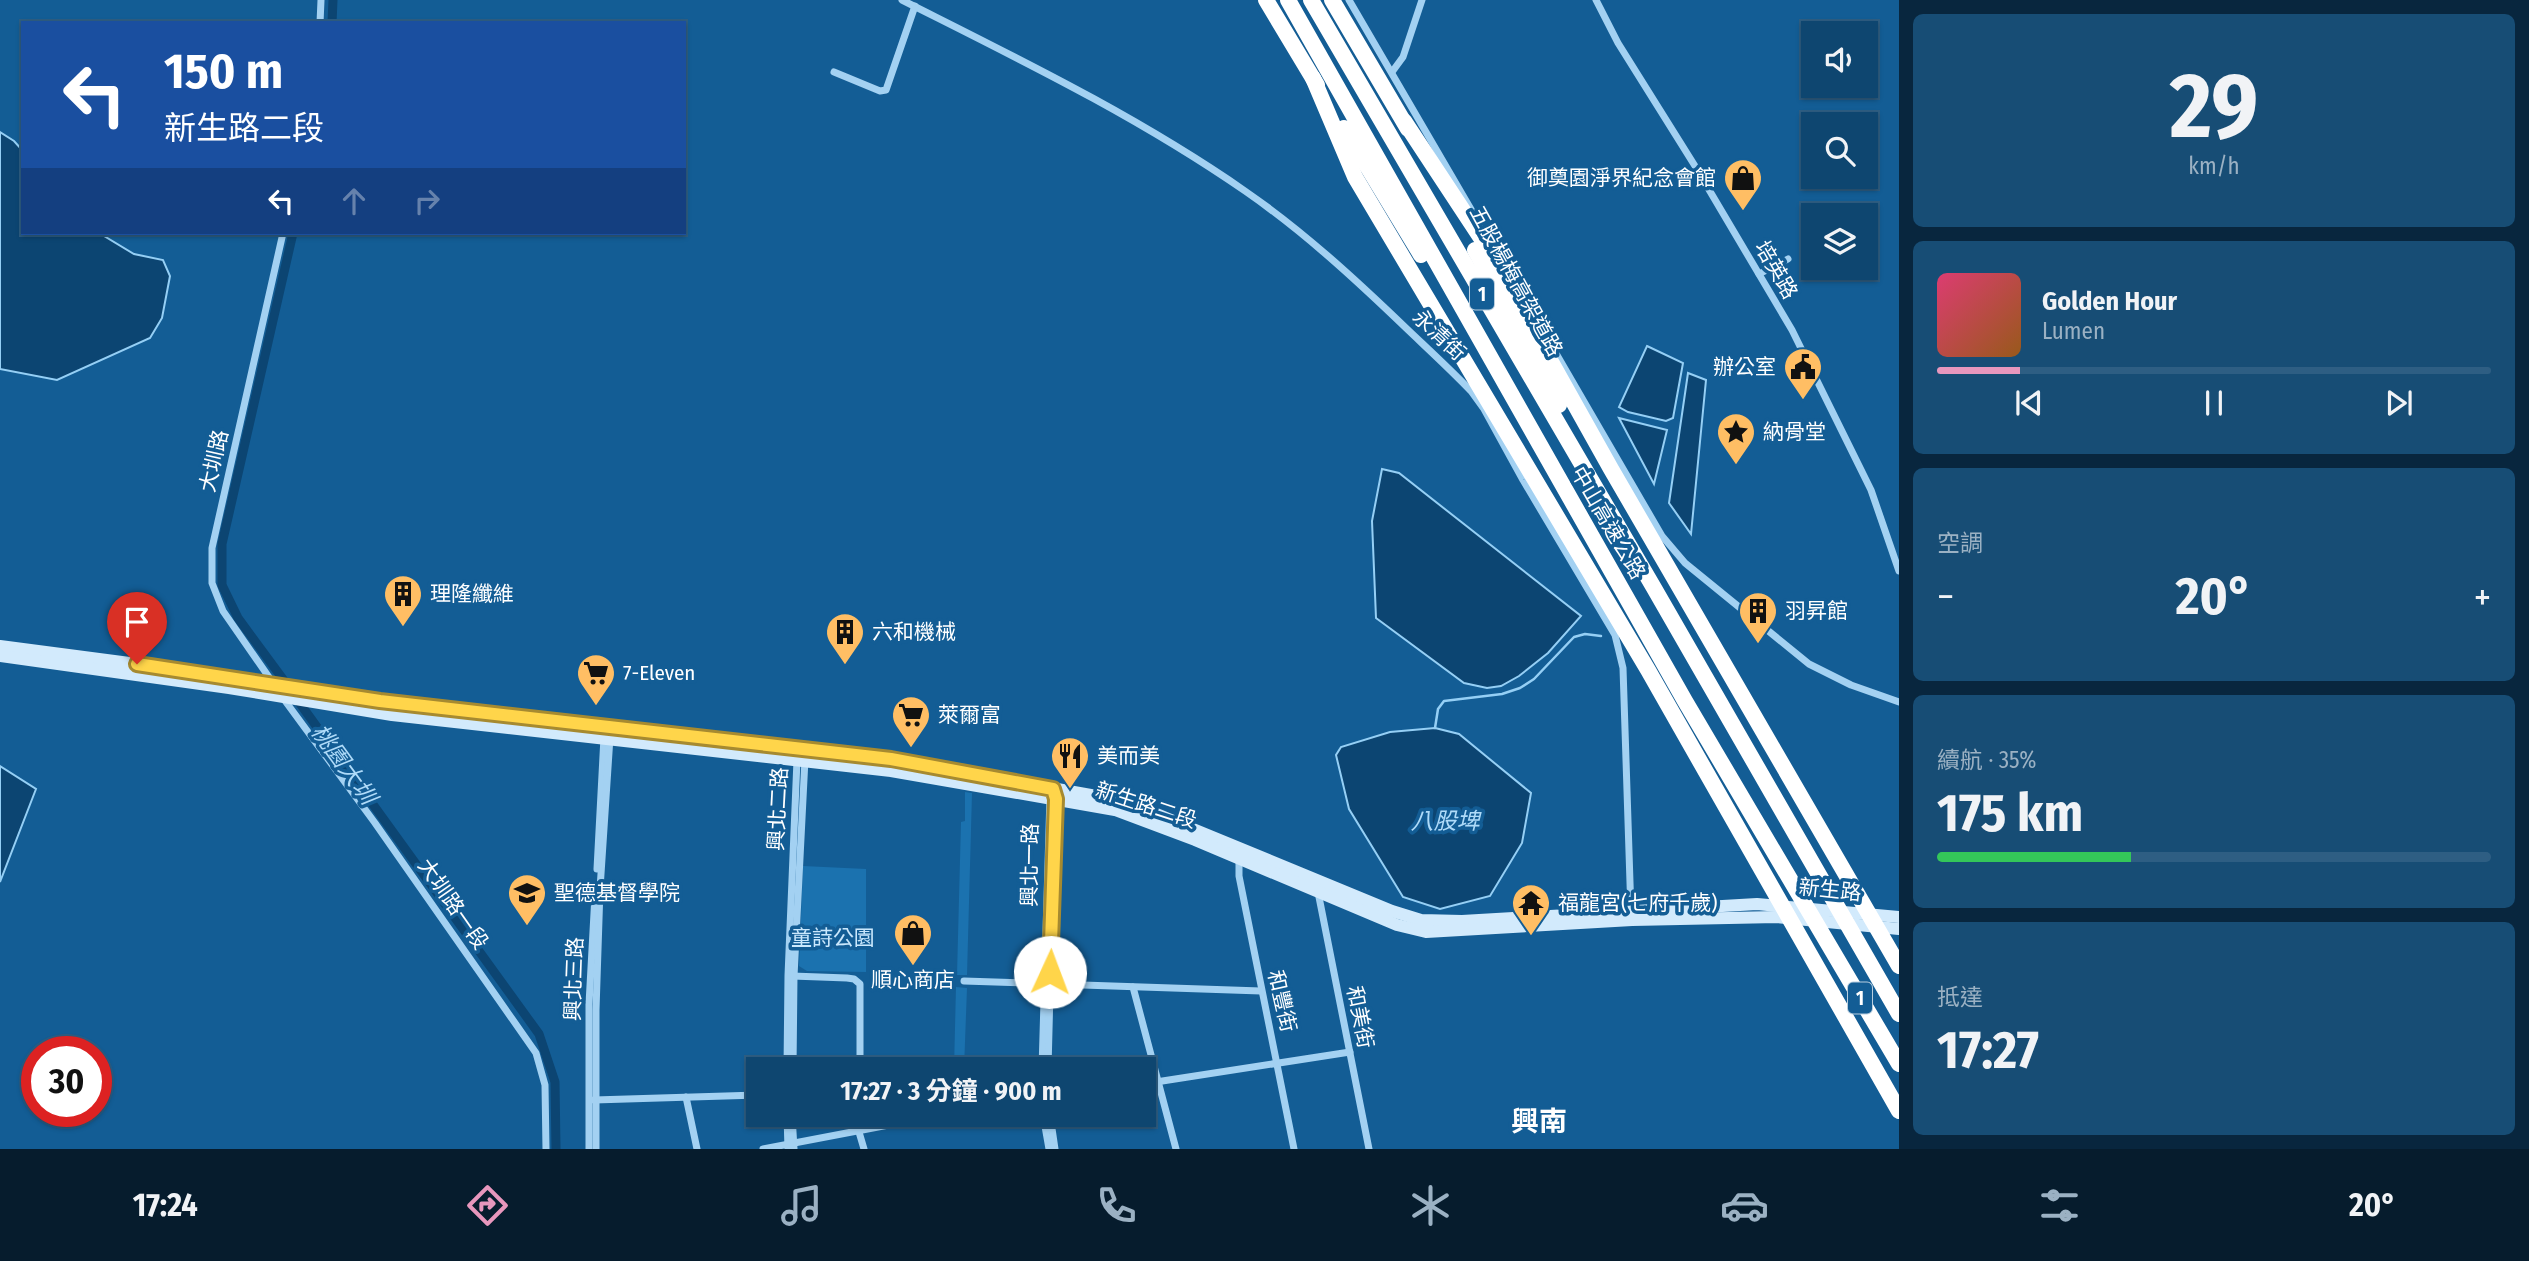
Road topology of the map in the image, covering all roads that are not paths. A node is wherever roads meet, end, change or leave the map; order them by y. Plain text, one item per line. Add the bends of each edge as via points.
1 (321, 0) edge
2 (902, 0) edge
3 (1266, 0) edge
4 (1288, 0) edge
5 (1311, 0) edge
6 (1332, 0) edge
7 (1349, 0) edge
8 (1422, 0) edge
9 (1596, 0) edge
10 (915, 6) junction
11 (320, 21) edge
12 (834, 72) dead end
13 (1392, 72) junction
14 (1313, 78) junction
15 (1404, 121) junction
16 (283, 235) edge
17 (1788, 259) dead end
18 (1759, 274) junction
19 (1603, 556) junction
20 (1899, 571) edge
21 (1654, 588) junction
22 (0, 646) edge
23 (0, 656) edge
24 (274, 684) junction
25 (283, 698) junction
26 (1899, 702) edge
27 (607, 734) junction
28 (803, 756) junction
29 (1053, 795) junction
30 (1239, 860) junction
31 (1318, 892) junction
32 (1757, 904) joint
33 (1632, 915) junction
34 (1899, 916) edge
35 (1777, 917) joint
36 (1899, 929) edge
37 (1899, 966) edge
38 (791, 976) junction
39 (964, 981) dead end
40 (1047, 984) junction
41 (1133, 987) junction
42 (1261, 991) junction
43 (1899, 1014) edge
44 (1350, 1052) junction
45 (788, 1057) edge
46 (793, 1057) edge
47 (860, 1057) edge
48 (1043, 1057) edge
49 (1048, 1057) edge
50 (1278, 1063) junction
51 (1899, 1064) edge
52 (1157, 1082) junction
53 (746, 1095) edge
54 (686, 1097) junction
55 (594, 1100) junction
56 (1899, 1111) edge
57 (789, 1127) edge
58 (792, 1127) edge
59 (859, 1127) edge
60 (883, 1127) edge
61 (1045, 1127) edge
62 (1052, 1127) edge
63 (859, 1132) junction
64 (791, 1146) edge
65 (546, 1149) edge
66 (589, 1149) edge
67 (596, 1149) edge
68 (697, 1149) edge
69 (763, 1149) edge
70 (863, 1149) edge
71 (1049, 1149) edge
72 (1055, 1149) edge
73 (1176, 1149) edge
74 (1294, 1149) edge
75 (1369, 1149) edge

1 - 11 street
2 - 10 street, 永清街
3 - 14 highway, 1
4 - 19 highway, 中山高速公路 / 1
5 - 21 highway, 中山高速公路 / 1
6 - 15 highway, 五股楊梅高架道路 / 1
7 - 13 street
8 - 13 street via 1403,57
9 - 18 street, 培英路
10 - 12 street via 886,90
10 - 33 street, 永清街 via 1098,101 1245,191 1354,278 1471,391 1620,648
13 - 26 street via 1662,536 1685,563 1813,667
14 - 19 highway, 1
14 - 56 highway via 1355,177 1642,659
15 - 21 highway, 五股楊梅高架道路 / 1
15 - 37 highway via 1485,244
16 - 24 street, 大圳路 via 212,548 212,583 223,611
17 - 18 street
18 - 20 street, 培英路 via 1851,447
19 - 51 highway, 中山高速公路 / 1
21 - 43 highway, 中山高速公路 / 1
22 - 24 main road, 新生路二段
23 - 25 main road, 新生路二段
24 - 27 main road, 新生路二段
25 - 27 main road, 新生路二段 via 392,715
25 - 65 street, 大圳路一段 via 536,1053 545,1085
27 - 28 main road, 新生路二段
27 - 55 street, 興北三路 via 589,1004
28 - 29 main road, 新生路二段 via 891,759
28 - 38 street, 興北二路
29 - 30 main road, 新生路二段 via 1115,810
29 - 33 main road, 新生路二段 via 1102,797 1137,806 1421,919
29 - 40 street, 興北一路
30 - 31 main road, 新生路二段
30 - 42 street, 和豐街
31 - 33 main road, 新生路二段 via 1397,925 1426,932
31 - 44 street, 和美街
32 - 33 main road, 新生路二段
32 - 34 main road, 新生路
33 - 35 main road, 新生路二段
35 - 36 main road, 新生路
38 - 45 street, 興北二路
38 - 46 street, 興北二路
38 - 47 street via 847,978 860,984
39 - 40 street
40 - 41 street
40 - 48 street, 興北一路
40 - 49 street
41 - 42 street
41 - 52 street
42 - 50 street, 和豐街
44 - 50 street
44 - 75 street, 和美街
50 - 52 street
50 - 74 street, 和豐街
52 - 73 street
53 - 54 street
54 - 55 street
54 - 68 street
55 - 66 street, 興北三路
55 - 67 street
57 - 64 street
58 - 64 street
59 - 63 street
60 - 63 street
61 - 71 street
62 - 72 street
63 - 64 street
63 - 70 street
64 - 69 street

